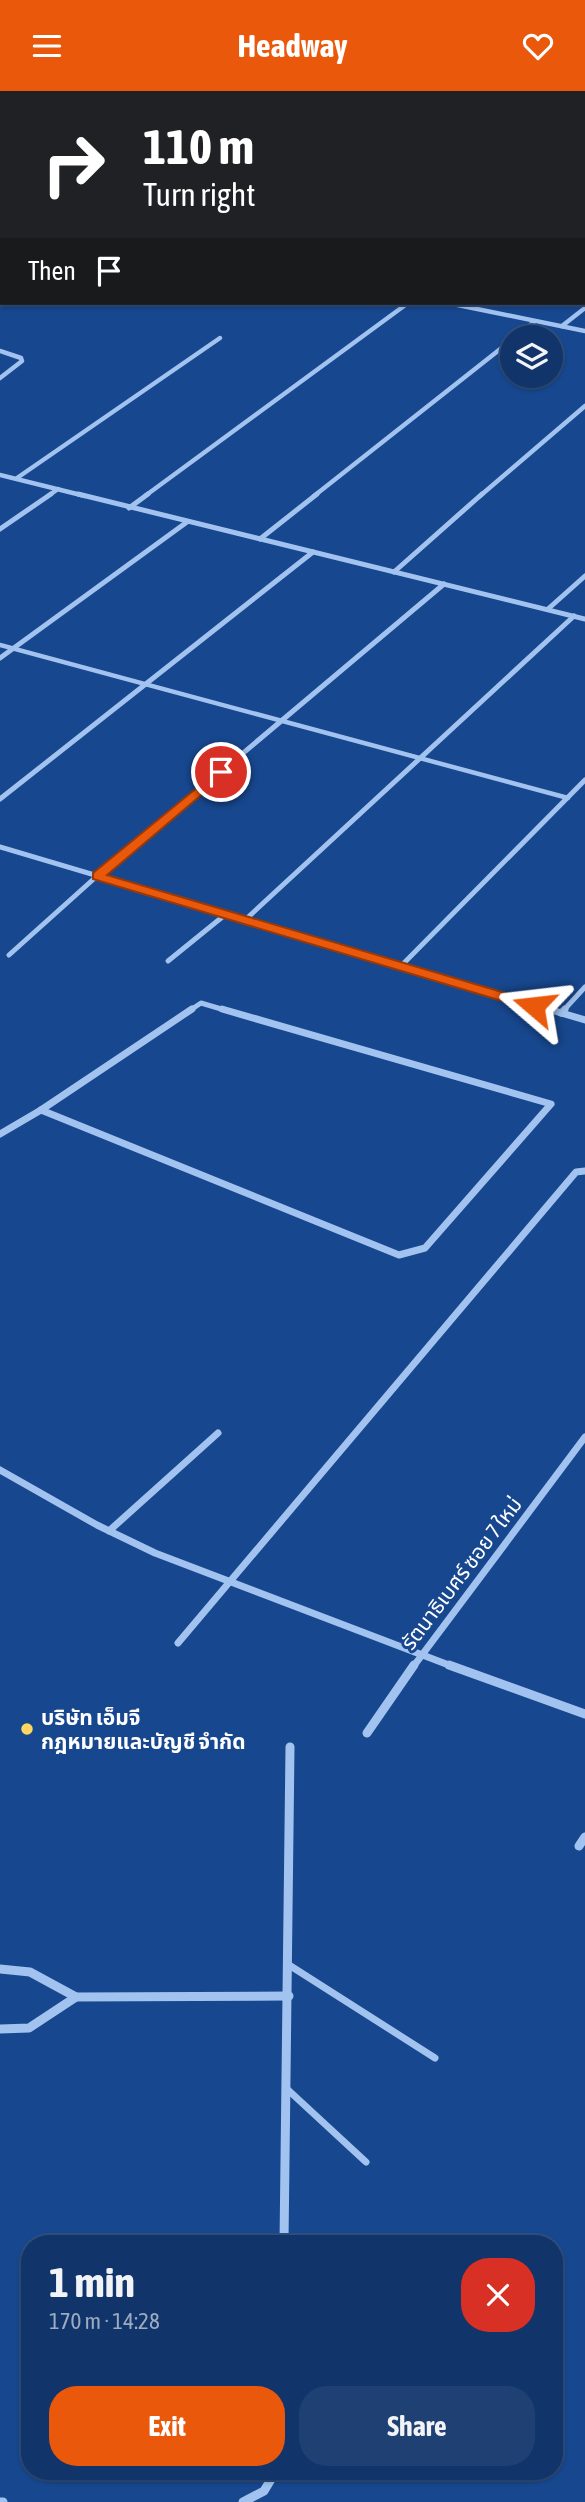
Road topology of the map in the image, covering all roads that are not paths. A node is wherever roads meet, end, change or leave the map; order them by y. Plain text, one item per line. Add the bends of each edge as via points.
1 (405, 305) edge
2 (457, 305) edge
3 (585, 308) edge
4 (534, 322) junction
5 (530, 325) edge
6 (555, 325) edge
7 (563, 325) edge
8 (563, 326) edge
9 (585, 331) edge
10 (220, 338) dead end
11 (500, 348) edge
12 (0, 351) edge
13 (0, 378) edge
14 (585, 406) edge
15 (0, 475) edge
16 (17, 478) junction
17 (58, 489) junction
18 (129, 508) junction
19 (187, 522) junction
20 (0, 529) edge
21 (260, 539) junction
22 (313, 552) junction
23 (394, 572) junction
24 (585, 576) edge
25 (444, 584) junction
26 (548, 609) junction
27 (574, 616) junction
28 (585, 619) edge
29 (0, 645) edge
30 (13, 648) junction
31 (0, 658) edge
32 (147, 683) junction
33 (283, 719) junction
34 (420, 758) junction
35 (585, 780) edge
36 (568, 798) junction
37 (0, 799) edge
38 (0, 847) edge
39 (97, 876) junction
40 (226, 914) junction
41 (245, 920) junction
42 (9, 955) dead end
43 (169, 961) dead end
44 (401, 966) junction
45 (585, 987) edge
46 (561, 1013) junction
47 (585, 1020) edge
48 (41, 1110) junction
49 (0, 1134) edge
50 (585, 1171) edge
51 (218, 1433) dead end
52 (585, 1437) edge
53 (0, 1471) edge
54 (109, 1531) junction
55 (232, 1581) junction
56 (178, 1643) dead end
57 (421, 1655) junction
58 (585, 1714) edge
59 (368, 1733) dead end
60 (290, 1747) dead end
61 (585, 1837) edge
62 (579, 1846) dead end
63 (289, 1965) junction
64 (0, 1969) edge
65 (289, 1996) junction
66 (76, 1997) junction
67 (0, 2029) edge
68 (435, 2059) dead end
69 (287, 2089) junction
70 (366, 2162) dead end
71 (284, 2235) edge
72 (272, 2480) edge
73 (243, 2502) edge

1 - 18 street
2 - 4 street
3 - 7 street
4 - 5 street
4 - 6 street
8 - 9 street
10 - 16 street
11 - 21 street
12 - 13 street via 22,361
14 - 23 street
15 - 16 street
16 - 17 street
17 - 18 street
17 - 20 street
18 - 19 street
19 - 21 street
19 - 30 street
21 - 22 street
22 - 23 street
22 - 32 street
23 - 25 street
24 - 26 street
25 - 26 street
25 - 33 street
26 - 27 street
27 - 28 street
27 - 34 street
29 - 30 lane
30 - 31 street
30 - 32 lane
32 - 33 lane
32 - 37 street
33 - 34 lane
33 - 39 street
34 - 36 lane
34 - 41 street
35 - 36 street
36 - 44 street
38 - 39 street
39 - 40 street
39 - 42 street
40 - 41 street
40 - 43 street
41 - 44 street
44 - 46 street
45 - 46 street
46 - 47 street
48 - 48 street via 400,1255 425,1248 551,1104 201,1003
48 - 49 street
50 - 55 street via 576,1173
51 - 54 street
52 - 57 street, รัตนาธิเบศร์ ซอย 7 ใหม่
53 - 54 street
54 - 55 street
55 - 56 street
55 - 57 street
57 - 58 street
57 - 59 street, รัตนาธิเบศร์ ซอย 7 ใหม่
60 - 63 street
61 - 62 street
63 - 65 street
63 - 68 lane
64 - 66 street via 30,1972
65 - 66 street
65 - 69 street
66 - 67 street via 29,2028
69 - 70 lane
69 - 71 street
72 - 73 street via 254,2500

